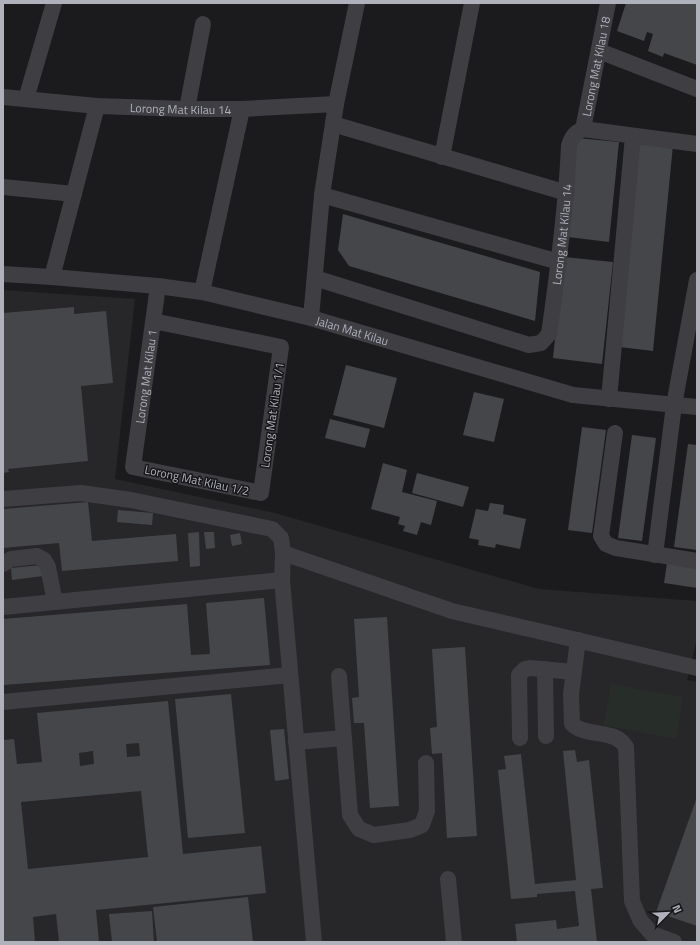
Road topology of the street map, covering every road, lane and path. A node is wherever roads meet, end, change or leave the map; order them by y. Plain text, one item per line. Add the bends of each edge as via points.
1 (54, 3) edge
2 (357, 3) edge
3 (472, 3) edge
4 (608, 3) edge
5 (203, 24) dead end
6 (599, 51) junction
7 (697, 89) edge
8 (3, 97) edge
9 (26, 99) junction
10 (336, 104) junction
11 (97, 106) junction
12 (187, 109) junction
13 (242, 109) junction
14 (333, 124) junction
15 (583, 129) junction
16 (633, 136) junction
17 (697, 144) edge
18 (442, 157) junction
19 (3, 187) edge
20 (567, 193) junction
21 (74, 194) junction
22 (322, 195) junction
23 (559, 262) junction
24 (3, 274) edge
25 (52, 277) junction
26 (315, 278) junction
27 (697, 280) edge
28 (158, 286) junction
29 (202, 292) junction
30 (694, 315) edge
31 (311, 318) junction
32 (153, 321) junction
33 (609, 398) junction
34 (674, 405) junction
35 (697, 407) edge
36 (616, 433) dead end
37 (133, 467) joint
38 (261, 493) joint
39 (3, 499) edge
40 (283, 553) junction
41 (655, 555) junction
42 (697, 561) edge
43 (3, 564) edge
44 (282, 580) junction
45 (55, 602) junction
46 (3, 607) edge
47 (578, 640) junction
48 (697, 668) edge
49 (545, 669) junction
50 (574, 672) junction
51 (290, 675) junction
52 (339, 676) dead end
53 (3, 702) edge
54 (546, 736) dead end
55 (344, 738) junction
56 (520, 738) dead end
57 (296, 742) junction
58 (426, 763) dead end
59 (448, 879) dead end
60 (314, 942) edge
61 (454, 942) edge
62 (674, 942) edge

1 - 9 street
2 - 10 street
3 - 18 street
4 - 6 street, Lorong Mat Kilau 18
5 - 12 street
6 - 7 street
6 - 15 street, Lorong Mat Kilau 18
8 - 9 street, Lorong Mat Kilau 14
9 - 11 street, Lorong Mat Kilau 14
10 - 13 street, Lorong Mat Kilau 14
10 - 14 street
11 - 12 street, Lorong Mat Kilau 14
11 - 21 street
12 - 13 street, Lorong Mat Kilau 14
13 - 29 street
14 - 18 street
14 - 22 street
15 - 16 street
15 - 20 street, Lorong Mat Kilau 14 via 575,132 570,140
16 - 17 street
16 - 33 street
18 - 20 street
19 - 21 street
20 - 23 street, Lorong Mat Kilau 14
21 - 25 street
22 - 23 street
22 - 26 street
23 - 26 street, Lorong Mat Kilau 14 via 549,334 541,343 529,345
24 - 25 street, Jalan Mat Kilau
25 - 28 street, Jalan Mat Kilau
26 - 31 street
27 - 30 street
28 - 29 street, Jalan Mat Kilau
28 - 32 street, Lorong Mat Kilau 1
29 - 31 street, Jalan Mat Kilau
30 - 34 street
31 - 33 street, Jalan Mat Kilau via 573,395
32 - 37 street, Lorong Mat Kilau 1
32 - 38 street, Lorong Mat Kilau 1/1 via 281,347
33 - 34 street, Jalan Mat Kilau
34 - 35 street, Jalan Mat Kilau
34 - 41 street
36 - 41 street via 601,536 606,544 616,548
37 - 38 street, Lorong Mat Kilau 1/2
39 - 40 street via 82,493 131,500 272,529 281,538
40 - 44 street
40 - 47 street via 452,611
41 - 42 street
43 - 45 street via 11,559 38,556 44,560 48,567
44 - 45 street
44 - 51 street
45 - 46 street
47 - 48 street
47 - 50 street
49 - 50 street
49 - 54 street
49 - 56 street via 525,669 519,675
50 - 62 street via 571,694 572,724 577,728 615,737 623,742 626,748 632,901 640,920 652,934
51 - 53 street
51 - 57 street
52 - 55 street
55 - 57 street
55 - 58 street via 350,815 358,829 374,835 410,830 422,825 427,810
57 - 60 street
59 - 61 street

